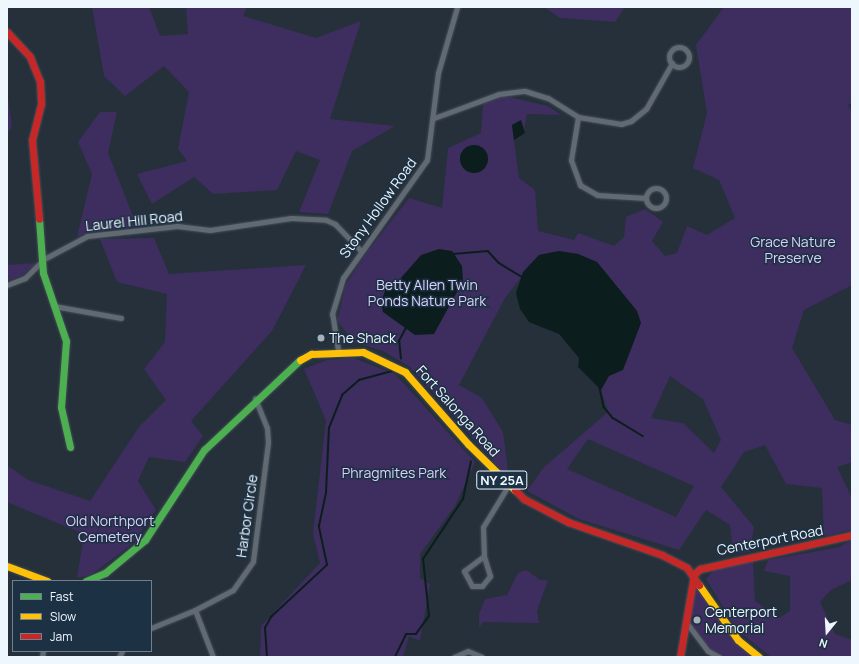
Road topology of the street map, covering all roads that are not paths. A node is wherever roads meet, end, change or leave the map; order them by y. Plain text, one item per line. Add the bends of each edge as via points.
1 (457, 7) edge
2 (7, 32) edge
3 (672, 63) dead end
4 (578, 117) junction
5 (434, 118) junction
6 (646, 198) dead end
7 (361, 251) junction
8 (44, 259) junction
9 (7, 285) edge
10 (54, 306) junction
11 (121, 318) dead end
12 (338, 350) junction
13 (255, 398) junction
14 (70, 447) dead end
15 (508, 486) junction
16 (852, 534) edge
17 (484, 556) junction
18 (7, 566) edge
19 (694, 574) junction
20 (44, 580) edge
21 (88, 580) edge
22 (195, 610) junction
23 (686, 622) junction
24 (152, 628) edge
25 (213, 657) edge
26 (454, 657) edge
27 (482, 657) edge
28 (680, 657) edge
29 (719, 657) edge
30 (759, 657) edge

1 - 5 street, Stony Hollow Road via 438,73
2 - 8 main road via 30,58 40,82 41,104 32,140
3 - 4 street via 646,109 631,121 603,123
4 - 5 street via 548,98 525,91 499,94
4 - 6 street via 571,160 580,185 597,195
5 - 7 street, Stony Hollow Road via 430,150 418,179
7 - 8 street, Laurel Hill Road via 332,222 292,218 230,229 177,226 87,236
7 - 12 street, Stony Hollow Road via 336,293 332,314
8 - 9 street, Laurel Hill Road via 25,278
8 - 10 main road via 43,273
10 - 11 street
10 - 14 main road via 66,341 61,407
12 - 13 main road, Fort Salonga Road / NY 25A via 311,354 293,363
12 - 15 main road, Fort Salonga Road / NY 25A via 363,352 405,372
13 - 21 main road, Fort Salonga Road / NY 25A via 204,450 145,540 105,573
13 - 22 street, Harbor Circle via 267,428 268,442 254,561 233,590
15 - 17 street via 483,527
15 - 19 main road, Fort Salonga Road / NY 25A via 524,499 568,522 662,555
16 - 19 main road, Centerport Road via 812,546 709,565
17 - 17 street via 490,576 482,586 472,586 464,571
18 - 20 main road
19 - 23 main road
19 - 30 main road, NY 25A via 738,640
22 - 24 street, Harbor Circle
22 - 25 street
23 - 28 main road
23 - 29 street via 708,651
26 - 27 street via 468,651

